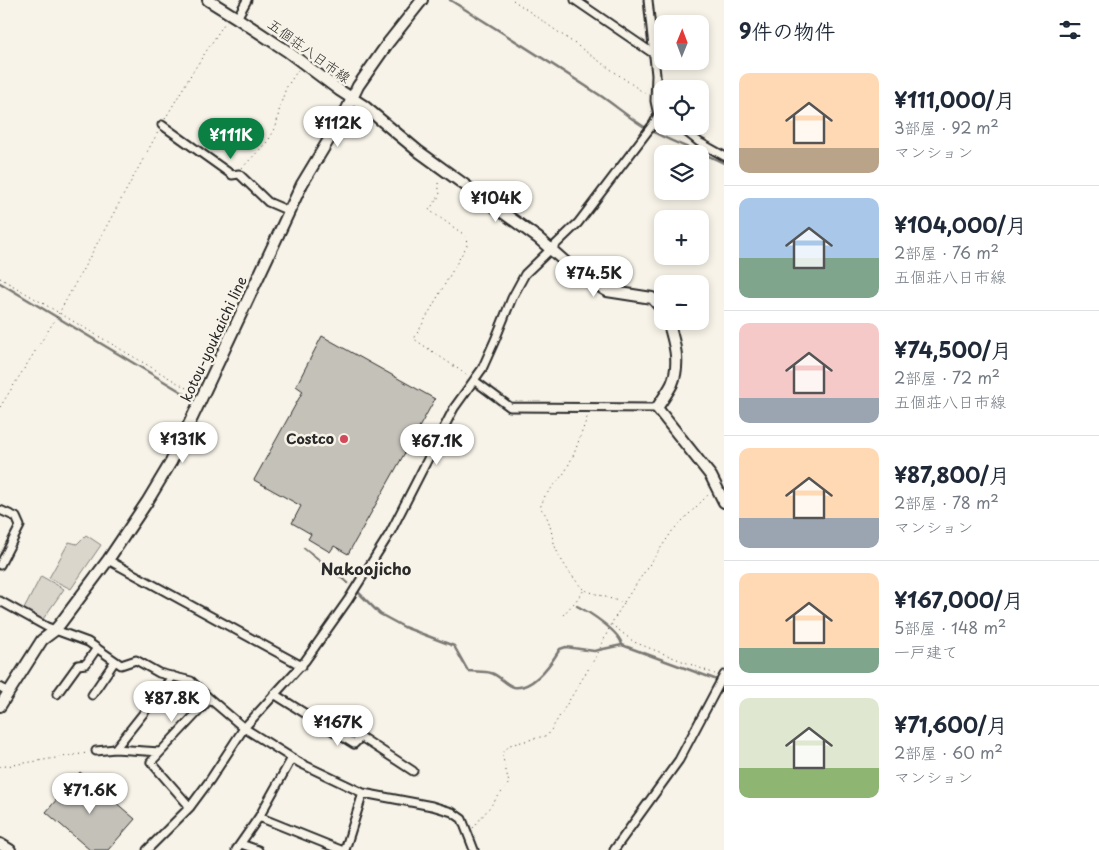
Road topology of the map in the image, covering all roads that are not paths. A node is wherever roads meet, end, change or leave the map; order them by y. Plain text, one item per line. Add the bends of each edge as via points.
1 (208, 0) edge
2 (247, 0) edge
3 (422, 0) edge
4 (575, 0) edge
5 (648, 0) edge
6 (234, 16) junction
7 (654, 54) joint
8 (352, 98) junction
9 (654, 123) edge
10 (162, 125) road end
11 (690, 135) edge
12 (724, 156) edge
13 (289, 211) junction
14 (551, 250) junction
15 (654, 300) edge
16 (671, 330) edge
17 (472, 379) junction
18 (657, 408) junction
19 (724, 502) edge
20 (0, 510) edge
21 (108, 560) junction
22 (0, 565) edge
23 (0, 601) edge
24 (54, 631) junction
25 (97, 648) junction
26 (115, 661) junction
27 (302, 666) junction
28 (172, 676) junction
29 (723, 676) edge
30 (5, 689) edge
31 (57, 694) dead end
32 (274, 694) junction
33 (92, 695) dead end
34 (210, 699) junction
35 (0, 706) edge
36 (244, 728) junction
37 (114, 749) junction
38 (96, 752) road end
39 (160, 752) junction
40 (292, 758) junction
41 (413, 771) dead end
42 (363, 793) junction
43 (190, 807) junction
44 (259, 817) junction
45 (0, 844) edge
46 (238, 847) edge
47 (10, 850) edge
48 (147, 850) edge
49 (258, 850) edge
50 (341, 850) edge
51 (345, 850) edge
52 (474, 850) edge
53 (614, 850) edge

1 - 6 main road, 五個荘八日市線
2 - 6 street
3 - 8 main road, kotou-youkaichi line via 388,43
4 - 7 street
5 - 7 street
6 - 8 main road, 五個荘八日市線
8 - 13 main road, kotou-youkaichi line
8 - 14 main road, 五個荘八日市線
9 - 14 street via 578,222
10 - 13 street via 234,175 239,174 268,202
11 - 12 street
13 - 21 main road, kotou-youkaichi line via 171,462
14 - 15 main road, 五個荘八日市線 via 580,276 607,291
14 - 17 street via 525,274 489,356
16 - 18 main road via 677,368 672,384
17 - 18 street via 510,407
17 - 27 street via 390,533
18 - 19 main road via 711,476
20 - 22 street via 16,517 20,526
21 - 24 main road, kotou-youkaichi line
21 - 27 street
23 - 24 street
24 - 25 street
24 - 30 main road, kotou-youkaichi line via 42,640
25 - 26 street
25 - 31 street via 86,664 78,666
26 - 28 street via 121,665 136,660 159,673
26 - 33 street
27 - 32 street
28 - 34 street via 191,681
28 - 37 street
29 - 53 street via 679,760
30 - 35 main road, kotou-youkaichi line
32 - 36 street
32 - 41 street via 354,744 361,737
34 - 36 street
34 - 39 street
36 - 40 street
36 - 43 street
37 - 38 street
37 - 39 street
39 - 43 street via 151,762
40 - 42 street
40 - 44 street
42 - 51 street
42 - 52 street via 452,812 462,820
43 - 48 street
44 - 46 street
44 - 50 street
45 - 47 main road
46 - 49 street

